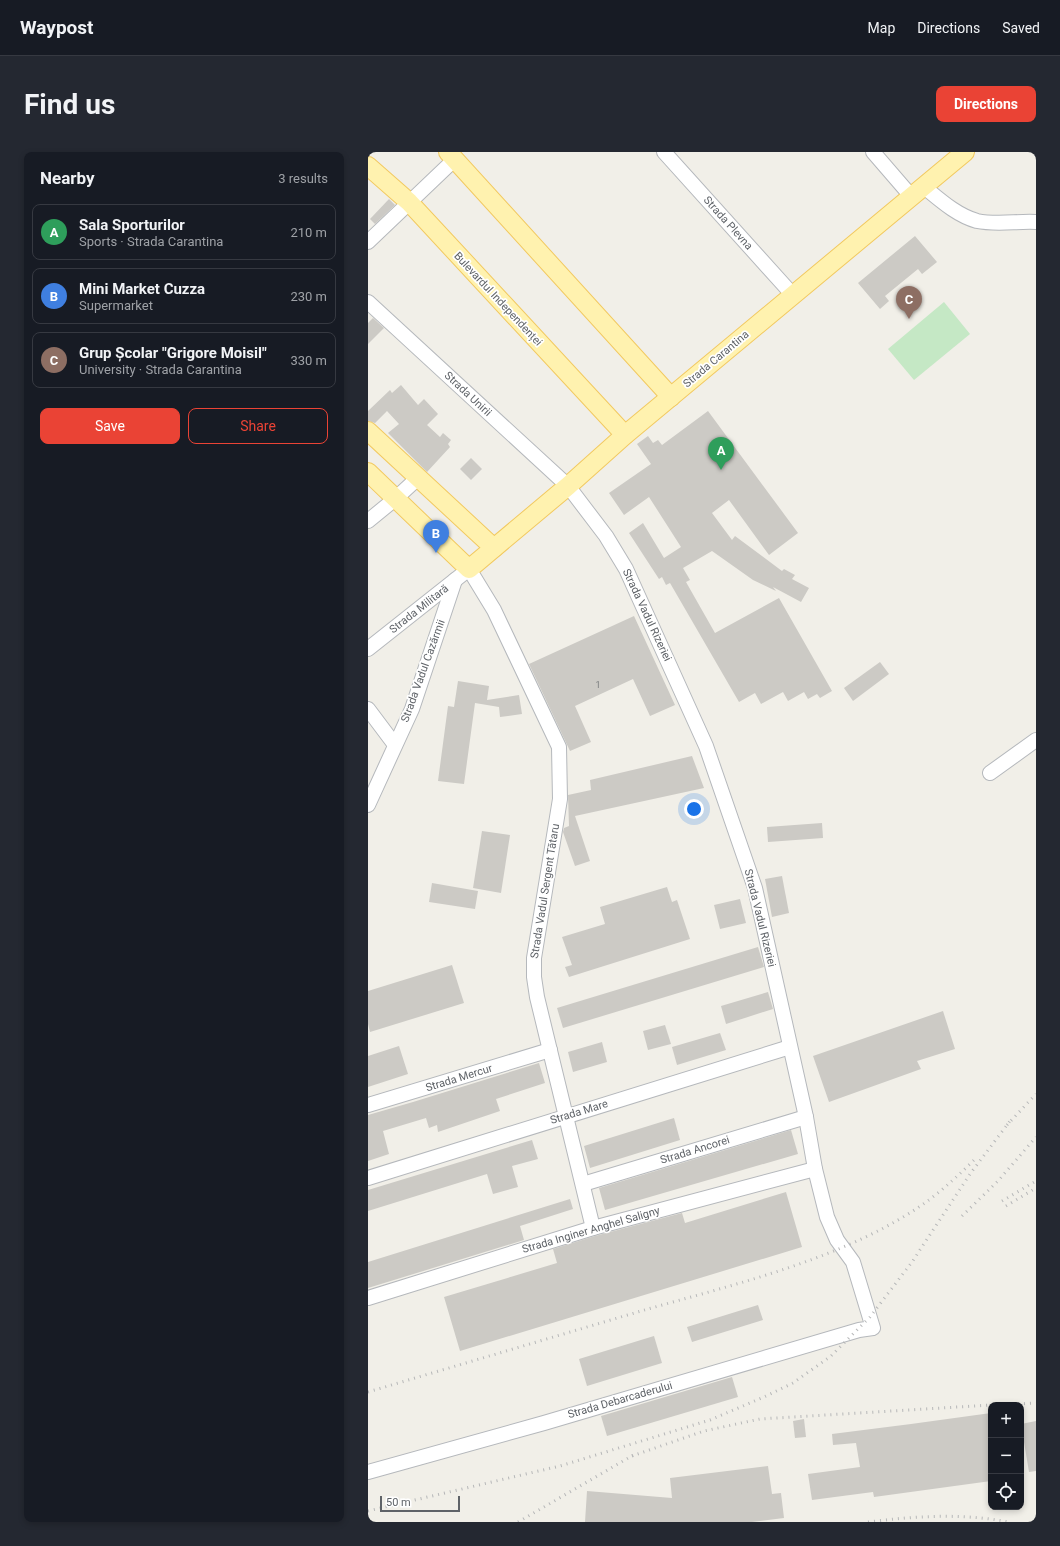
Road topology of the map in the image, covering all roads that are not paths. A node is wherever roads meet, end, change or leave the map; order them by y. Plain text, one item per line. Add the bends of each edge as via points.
1 (664, 152) edge
2 (873, 152) edge
3 (965, 152) edge
4 (452, 155) edge
5 (368, 166) edge
6 (917, 191) junction
7 (409, 202) junction
8 (1036, 222) edge
9 (368, 242) edge
10 (792, 294) junction
11 (368, 302) edge
12 (671, 397) junction
13 (368, 431) edge
14 (625, 435) junction
15 (368, 472) edge
16 (419, 477) junction
17 (568, 486) junction
18 (395, 499) junction
19 (368, 521) edge
20 (494, 548) junction
21 (469, 569) junction
22 (455, 580) junction
23 (368, 649) edge
24 (368, 709) edge
25 (1036, 740) edge
26 (395, 745) junction
27 (990, 773) dead end
28 (368, 804) edge
29 (790, 1047) junction
30 (550, 1050) junction
31 (368, 1105) edge
32 (566, 1116) junction
33 (806, 1117) junction
34 (815, 1169) junction
35 (368, 1178) edge
36 (583, 1184) junction
37 (593, 1228) junction
38 (368, 1298) edge
39 (872, 1328) joint
40 (368, 1472) edge

1 - 10 street, Strada Plevna
2 - 6 street
3 - 6 main road, Strada Carantina
4 - 7 street
4 - 12 main road
5 - 7 main road, Bulevardul Independenței
6 - 8 street via 978,221
6 - 10 main road, Strada Carantina
7 - 9 street
7 - 14 main road, Bulevardul Independenței
10 - 12 main road, Strada Carantina
11 - 17 street, Strada Unirii
12 - 14 main road, Strada Carantina
13 - 16 main road
14 - 17 main road, Strada Carantina
15 - 18 main road
16 - 18 street
16 - 20 main road
17 - 20 main road, Strada Carantina
17 - 29 street, Strada Vadul Rizeriei via 606,536 626,569 706,746 755,888
18 - 19 street
18 - 21 main road
20 - 21 main road, Strada Carantina
21 - 22 street, Strada Militară
21 - 30 street, Strada Vadul Sergent Tătaru via 494,610 559,747 560,799 534,958 537,997
22 - 23 street, Strada Militară
22 - 26 street, Strada Vadul Cazărmii via 412,709
24 - 26 street
25 - 27 street
26 - 28 street, Strada Vadul Cazărmii
29 - 32 street, Strada Mare
29 - 33 street, Strada Vadul Rizeriei
30 - 31 street, Strada Mercur
30 - 32 street, Strada Vadul Sergent Tătaru
32 - 35 street, Strada Mare
32 - 36 street, Strada Vadul Sergent Tătaru
33 - 34 street, Strada Vadul Rizeriei
33 - 36 street, Strada Ancorei
34 - 37 street, Strada Inginer Anghel Saligny
34 - 39 street, Strada Vadul Rizeriei via 829,1224 853,1262
36 - 37 street, Strada Vadul Sergent Tătaru
37 - 38 street, Strada Inginer Anghel Saligny
39 - 40 street, Strada Debarcaderului

